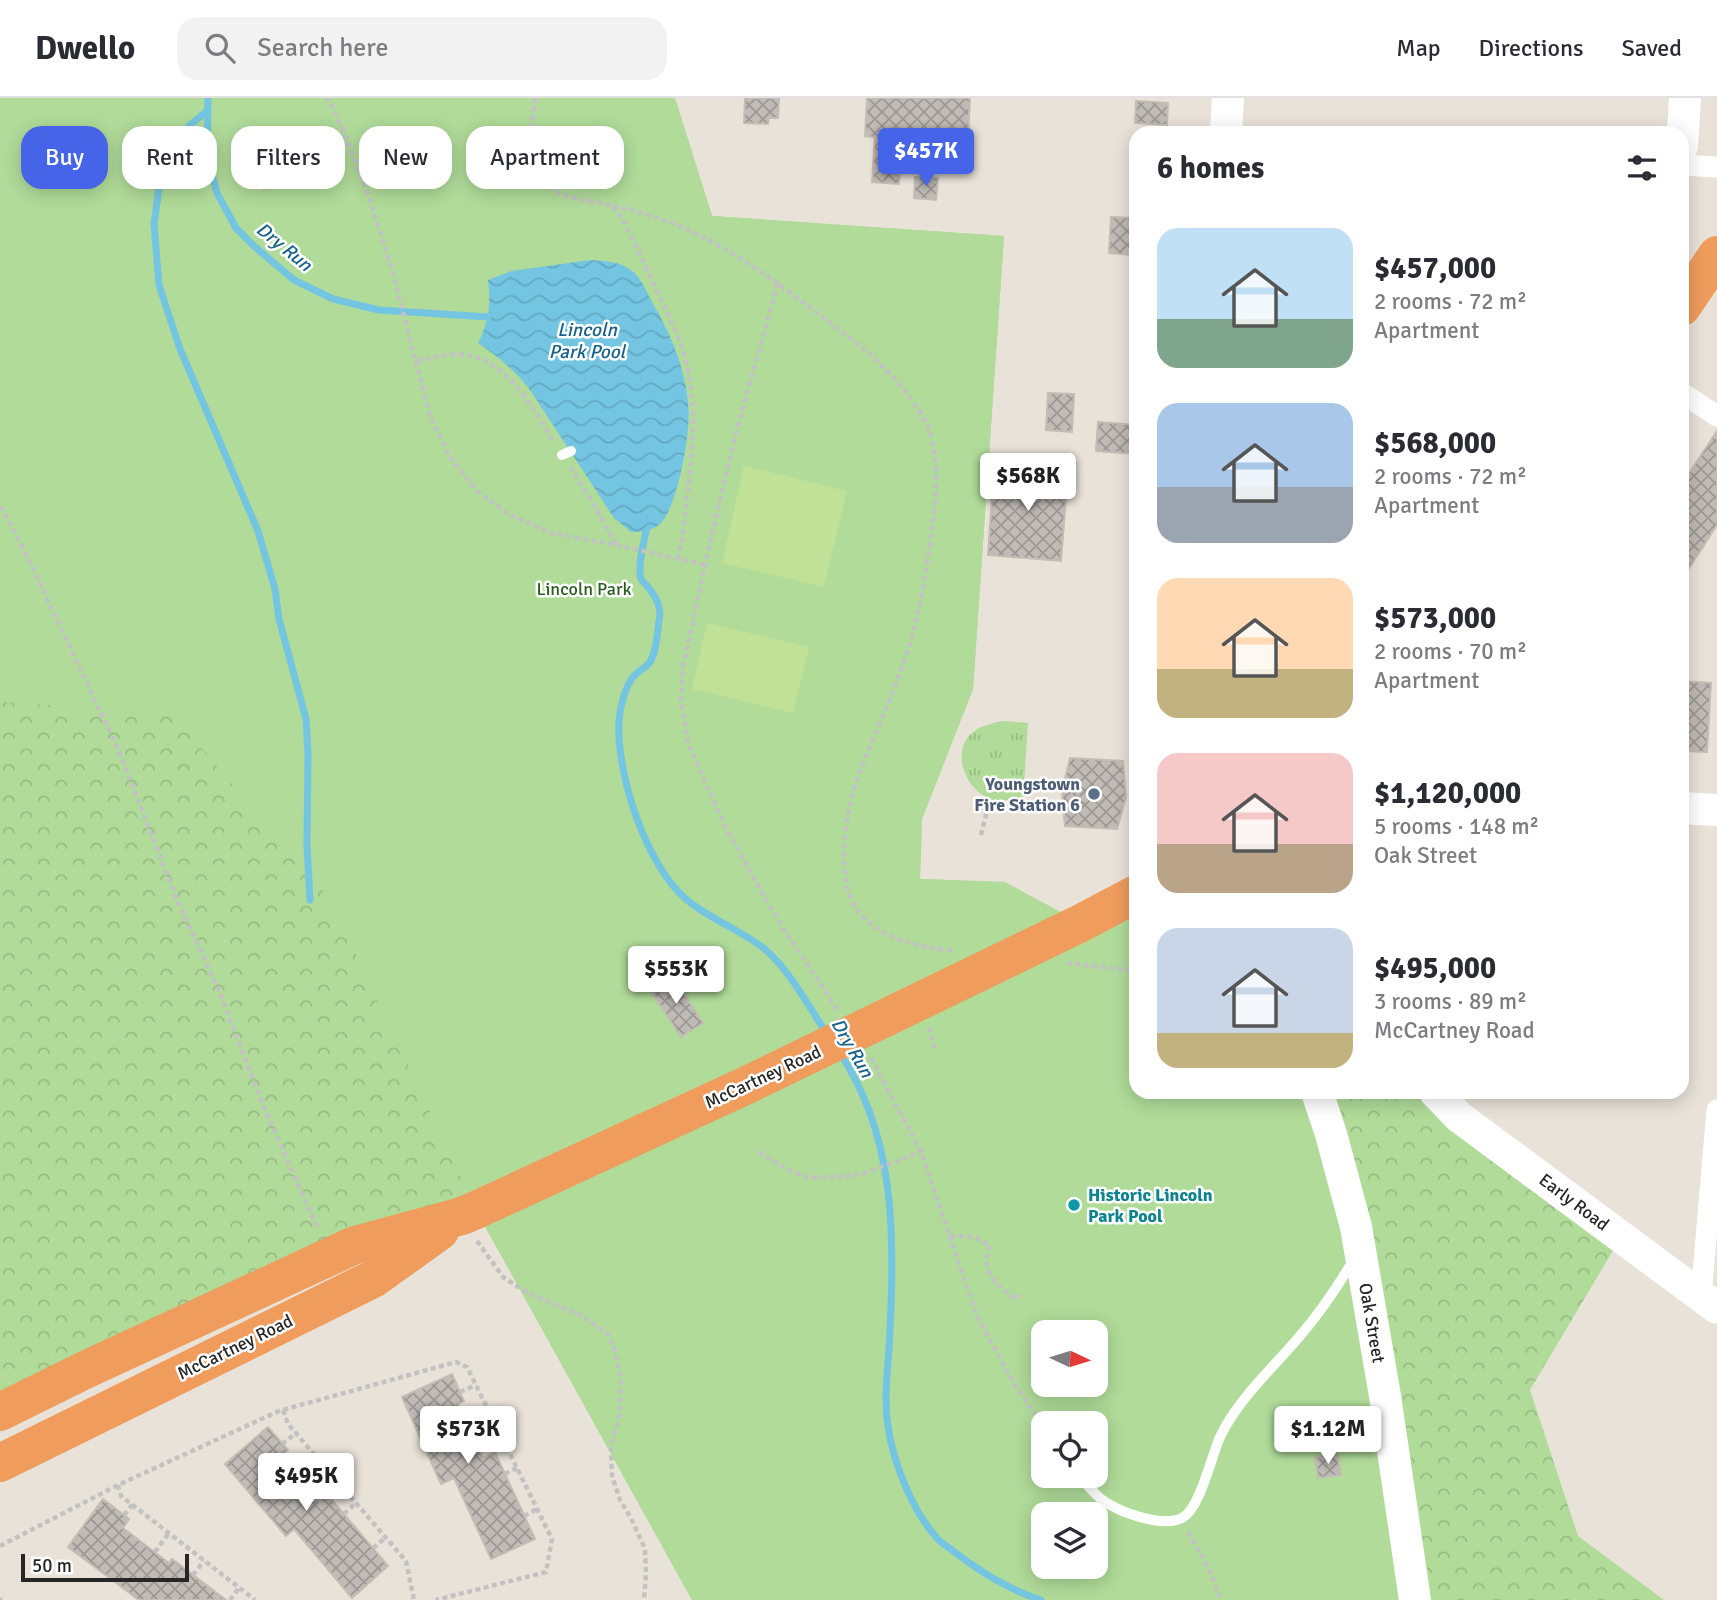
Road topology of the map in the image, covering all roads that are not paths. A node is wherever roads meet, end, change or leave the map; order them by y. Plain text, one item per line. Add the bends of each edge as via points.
1 (1228, 98) edge
2 (1685, 98) edge
3 (1226, 126) edge
4 (1683, 126) edge
5 (1689, 165) edge
6 (1717, 167) edge
7 (1717, 255) edge
8 (1689, 291) edge
9 (1689, 398) edge
10 (1717, 416) edge
11 (1689, 808) edge
12 (1717, 810) edge
13 (1129, 898) edge
14 (1319, 1099) edge
15 (1442, 1099) edge
16 (1717, 1110) edge
17 (472, 1212) junction
18 (1360, 1250) junction
19 (1709, 1303) edge
20 (0, 1412) edge
21 (0, 1463) edge
22 (1090, 1488) edge
23 (1415, 1600) edge

1 - 3 street
2 - 4 street
5 - 6 street
7 - 8 highway
9 - 10 street
11 - 12 street
13 - 17 highway, McCartney Road via 747,1085
14 - 18 street, Oak Street
15 - 19 street, Early Road via 1459,1117
16 - 19 street
17 - 20 highway, McCartney Road via 355,1245
17 - 21 highway, McCartney Road via 373,1279
18 - 22 lane via 1331,1297 1220,1436 1191,1512 1180,1519 1150,1520 1104,1501
18 - 23 street, Oak Street

